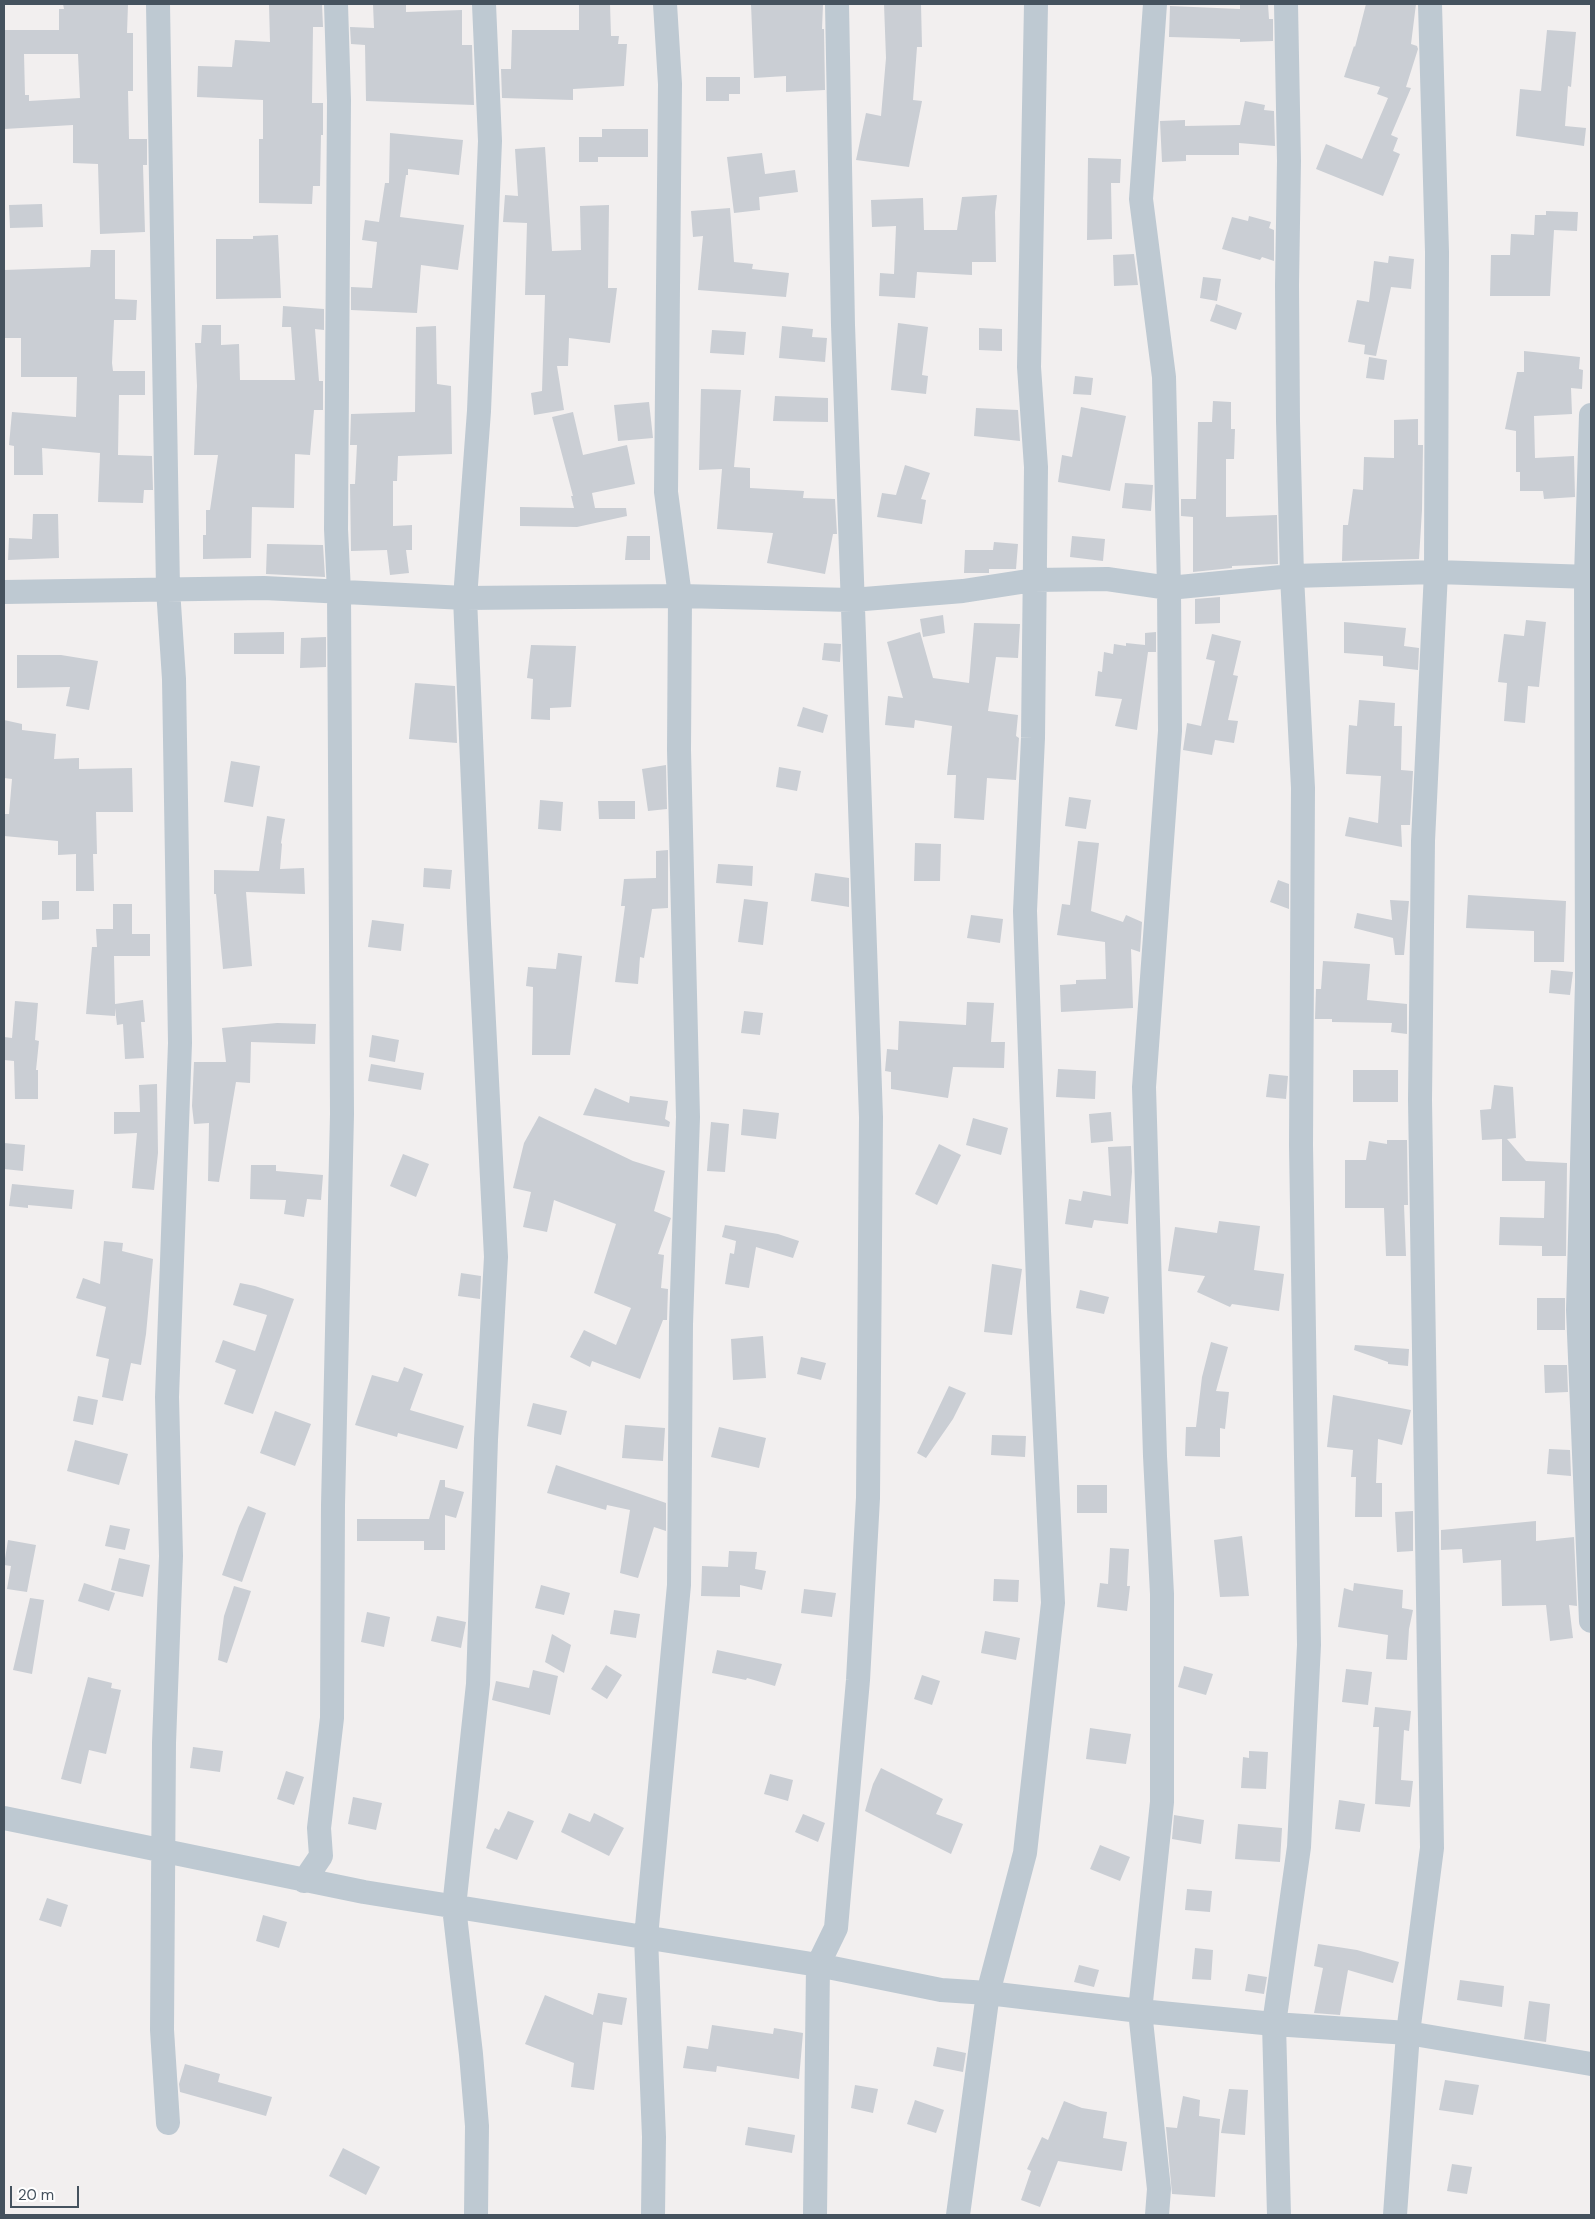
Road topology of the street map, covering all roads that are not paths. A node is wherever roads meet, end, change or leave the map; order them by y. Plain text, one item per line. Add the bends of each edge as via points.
1 (158, 4) edge
2 (336, 4) edge
3 (484, 4) edge
4 (665, 4) edge
5 (837, 4) edge
6 (1036, 4) edge
7 (1155, 4) edge
8 (1286, 4) edge
9 (1430, 4) edge
10 (1591, 415) edge
11 (1436, 572) junction
12 (1292, 576) junction
13 (1589, 576) edge
14 (1034, 580) junction
15 (1169, 588) junction
16 (168, 589) junction
17 (4, 592) edge
18 (339, 592) junction
19 (680, 596) junction
20 (465, 598) junction
21 (852, 600) junction
22 (1591, 1621) edge
23 (4, 1818) edge
24 (162, 1851) junction
25 (304, 1881) junction
26 (454, 1907) junction
27 (646, 1938) junction
28 (818, 1965) junction
29 (988, 1993) junction
30 (1140, 2011) junction
31 (1274, 2024) junction
32 (1408, 2033) junction
33 (1591, 2064) edge
34 (168, 2123) dead end
35 (476, 2215) edge
36 (653, 2215) edge
37 (815, 2215) edge
38 (958, 2215) edge
39 (1157, 2215) edge
40 (1279, 2215) edge
41 (1395, 2215) edge

1 - 16 street
2 - 18 street via 339,100 336,529
3 - 20 street via 490,142 479,411
4 - 19 street via 670,84 666,492
5 - 21 street
6 - 14 street via 1029,367 1036,467
7 - 15 street via 1141,199 1164,377
8 - 12 street
9 - 11 street via 1437,252
10 - 13 street
11 - 12 street
11 - 13 street
11 - 32 street via 1423,841 1420,1100 1432,1848
12 - 15 street
12 - 31 street via 1303,788 1300,1145 1308,1645 1299,1847
13 - 22 street via 1587,982 1578,1310
14 - 15 street via 1107,579
14 - 21 street via 963,591
14 - 29 street via 1033,738 1025,911 1053,1603 1025,1853
15 - 30 street via 1168,771 1144,1087 1154,1446 1162,1594 1162,1802
16 - 17 street
16 - 18 street via 264,588
16 - 24 street via 174,679 180,1043 167,1397 170,1556
18 - 20 street
18 - 25 street via 342,1114 333,1495 332,1718 319,1828 320,1856
19 - 20 street
19 - 21 street
19 - 27 street via 678,750 688,1117 681,1324 679,1585
20 - 26 street via 496,1257 478,1684
21 - 28 street via 871,1117 868,1498 858,1680 836,1928
23 - 24 street
24 - 25 street
24 - 34 street via 162,2030
25 - 26 street
26 - 27 street
26 - 35 street via 477,2126
27 - 28 street
27 - 36 street via 654,2137
28 - 29 street via 941,1990
28 - 37 street
29 - 30 street
29 - 38 street
30 - 31 street
30 - 39 street via 1159,2189
31 - 32 street
31 - 40 street
32 - 33 street
32 - 41 street

